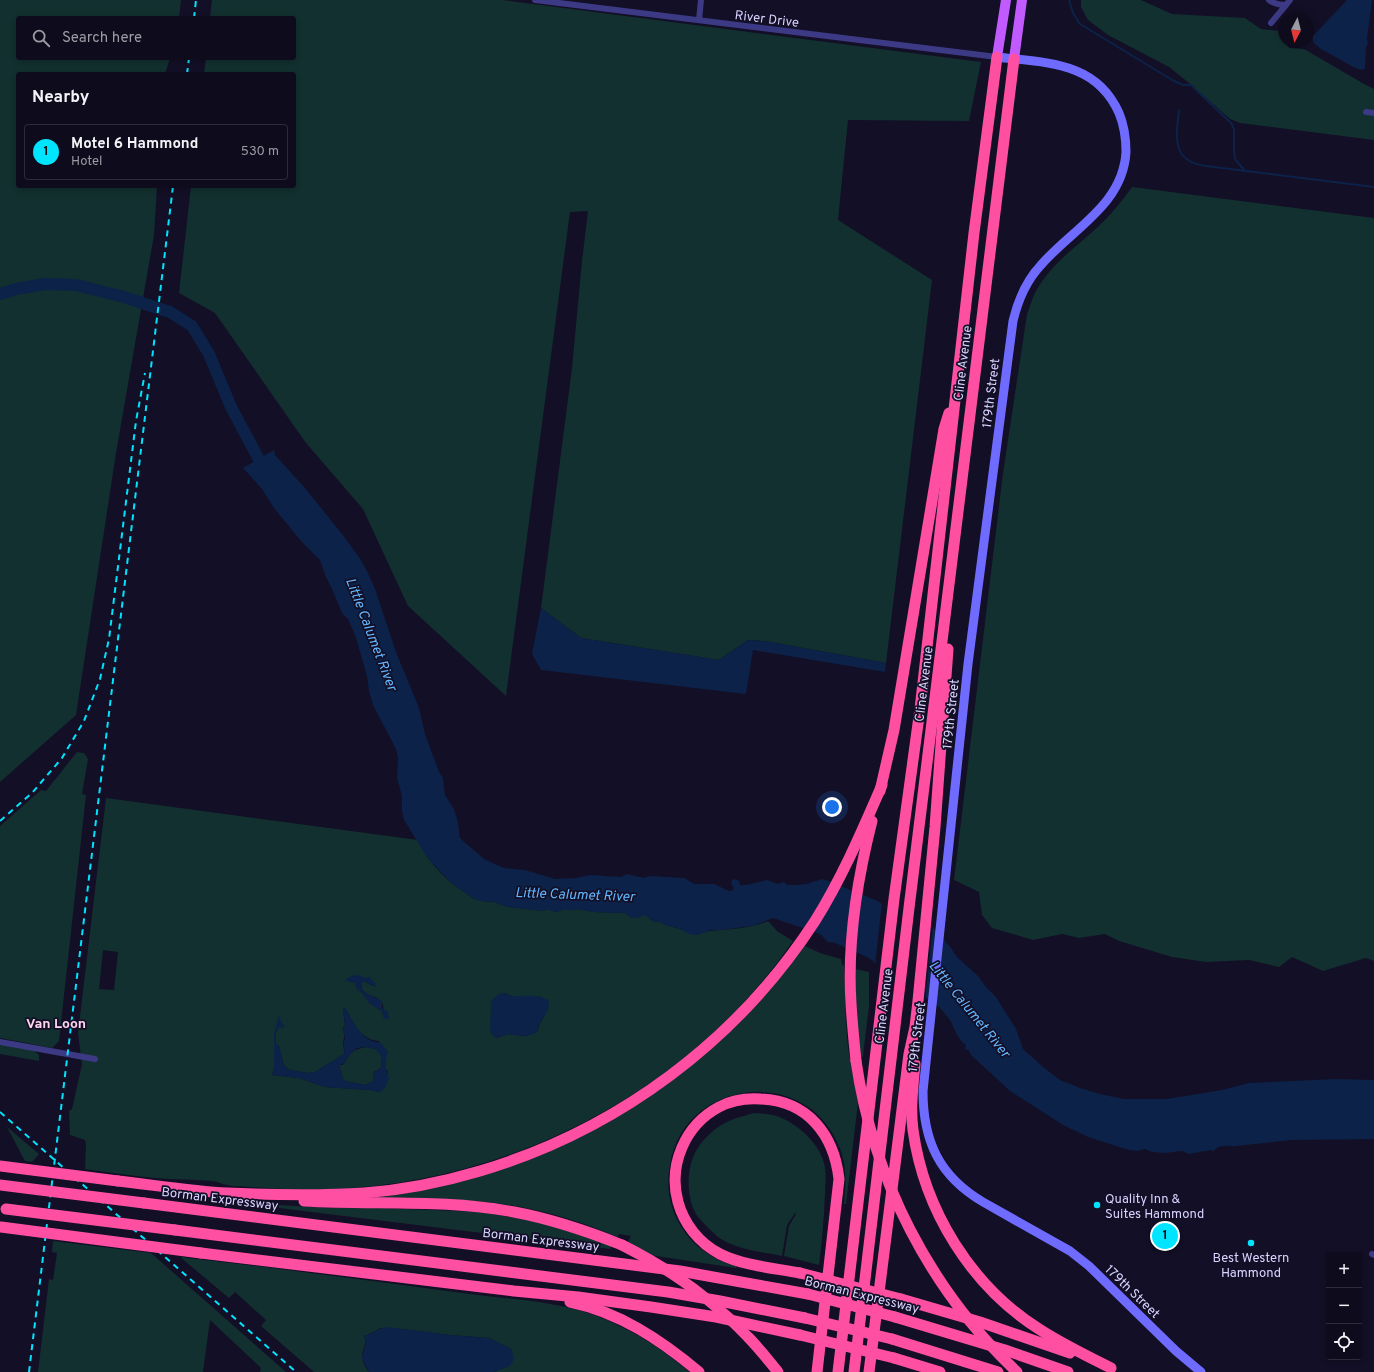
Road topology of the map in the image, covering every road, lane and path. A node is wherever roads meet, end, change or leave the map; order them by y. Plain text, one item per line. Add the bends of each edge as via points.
1 (535, 0) edge
2 (701, 0) edge
3 (1006, 0) edge
4 (1022, 0) edge
5 (1269, 0) edge
6 (1288, 3) edge
7 (699, 20) junction
8 (1271, 23) dead end
9 (997, 57) junction
10 (1014, 59) junction
11 (1366, 112) dead end
12 (1374, 113) edge
13 (957, 389) junction
14 (950, 584) junction
15 (882, 785) junction
16 (915, 1027) junction
17 (0, 1042) edge
18 (96, 1059) dead end
19 (0, 1166) edge
20 (0, 1185) edge
21 (225, 1192) junction
22 (3, 1208) edge
23 (0, 1227) edge
24 (514, 1291) junction
25 (1116, 1370) edge
26 (699, 1372) edge
27 (778, 1372) edge
28 (817, 1372) edge
29 (838, 1372) edge
30 (854, 1372) edge
31 (869, 1372) edge
32 (940, 1372) edge
33 (998, 1372) edge
34 (1017, 1372) edge
35 (1068, 1372) edge
36 (1201, 1372) edge

1 - 7 street, River Drive
2 - 7 street
3 - 9 main road, Cline Avenue
4 - 10 main road, Cline Avenue
5 - 6 street via 1279,5
6 - 8 street
7 - 9 street, River Drive
9 - 10 street, 179th Street
9 - 13 highway, Cline Avenue
10 - 14 highway, Cline Avenue
10 - 36 street, 179th Street via 1066,66 1084,74 1099,85 1112,99 1120,116 1126,139 1126,156 1119,181 1111,195 1095,214 1034,272 1021,296 1013,321 968,664 924,1084 924,1121 931,1144 943,1167 959,1186 970,1195 1070,1251
11 - 12 street
13 - 15 highway via 944,429 894,730
13 - 29 highway, Cline Avenue
14 - 16 highway via 948,672
14 - 30 highway, Cline Avenue
15 - 21 highway via 845,867 796,947 748,1006 722,1032 660,1084 618,1111 579,1133 543,1148 499,1165 457,1177 366,1193 313,1195
15 - 34 highway, bridge via 860,872 850,973 856,1061 863,1097 873,1138 909,1229 933,1270 962,1311 979,1333
16 - 25 highway via 913,1129 919,1163 930,1196 946,1230 987,1287 1012,1309 1038,1329
16 - 31 highway via 908,1061
17 - 18 street
19 - 21 highway, bridge
20 - 35 highway, Borman Expressway, bridge via 680,1271 808,1294 895,1317
21 - 27 highway, bridge via 293,1201 473,1207 551,1220 591,1233 622,1245 678,1278 716,1307 748,1337
22 - 33 highway, bridge via 720,1300 892,1339
23 - 24 highway, bridge
24 - 26 highway via 573,1303 623,1320 673,1351
24 - 32 highway, bridge via 578,1297 716,1317 894,1358
25 - 28 highway, bridge via 994,1326 901,1299 800,1274 735,1260 702,1241 692,1232 679,1206 674,1182 675,1168 685,1140 693,1129 719,1107 737,1101 753,1098 778,1101 804,1112 826,1135 838,1164 838,1194

